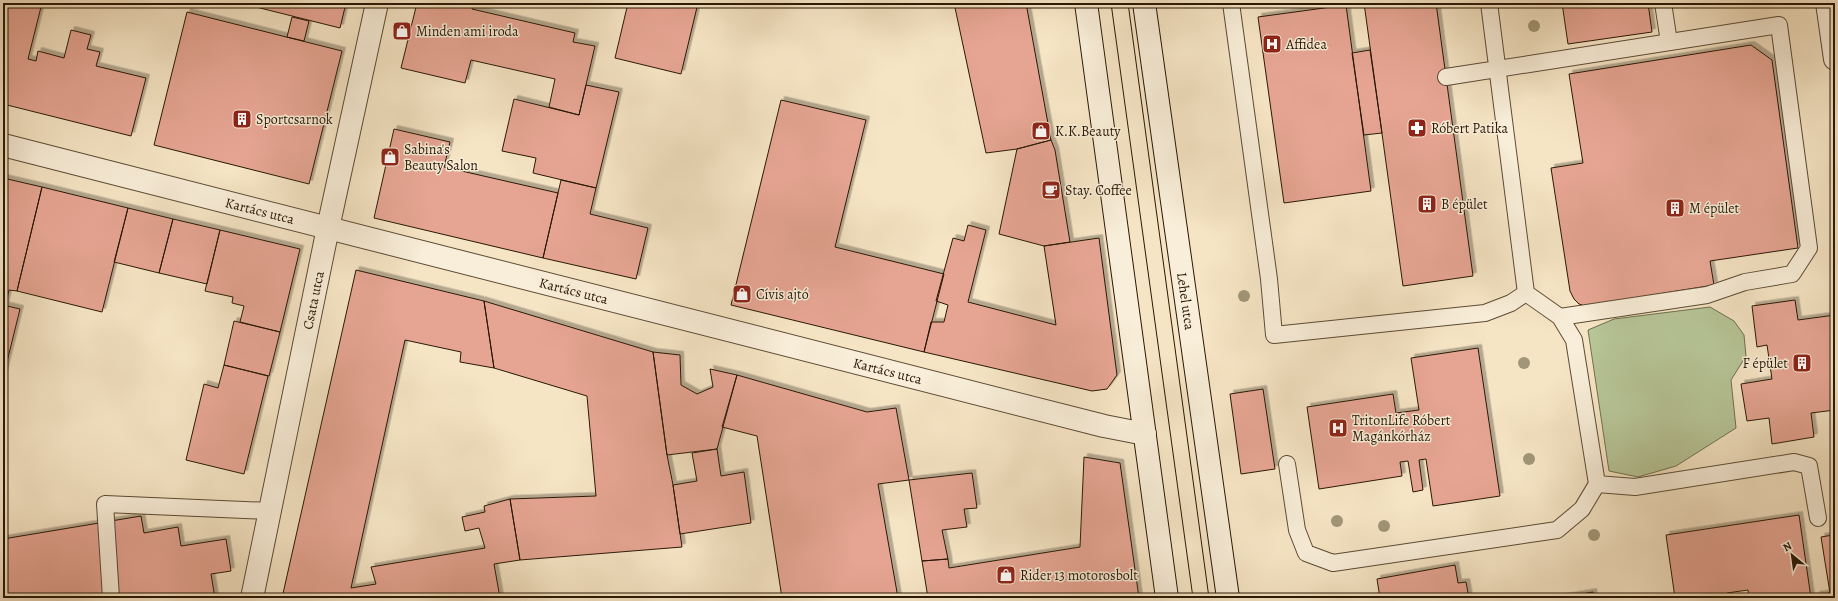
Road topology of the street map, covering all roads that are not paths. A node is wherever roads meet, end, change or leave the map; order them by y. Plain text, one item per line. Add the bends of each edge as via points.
1 (378, 3) edge
2 (1086, 3) edge
3 (1144, 3) edge
4 (1231, 3) edge
5 (1489, 3) edge
6 (1663, 3) edge
7 (1827, 3) edge
8 (1669, 42) junction
9 (1835, 59) edge
10 (1497, 69) junction
11 (1446, 77) dead end
12 (3, 145) edge
13 (328, 228) junction
14 (1526, 293) junction
15 (1560, 317) junction
16 (1145, 434) junction
17 (1287, 464) dead end
18 (1597, 484) junction
19 (270, 511) junction
20 (1818, 518) dead end
21 (111, 598) edge
22 (252, 598) edge
23 (1167, 598) edge
24 (1228, 598) edge

1 - 13 street, Csata utca
2 - 16 street
3 - 24 street, Lehel utca
4 - 14 lane via 1268,271 1274,335 1485,313 1511,303
5 - 10 lane
6 - 8 lane
7 - 9 street
8 - 10 lane
8 - 15 lane via 1779,25 1809,248 1792,274 1745,282 1707,296
10 - 11 lane
10 - 14 lane
12 - 13 street, Kartács utca
13 - 16 street, Kartács utca via 1104,426
13 - 19 street, Csata utca
14 - 15 lane
15 - 18 lane via 1574,340
16 - 23 street
17 - 18 lane via 1297,530 1306,553 1333,563 1557,530 1582,509
18 - 20 lane via 1635,488 1794,462 1809,466
19 - 21 lane via 105,504
19 - 22 street, Csata utca

